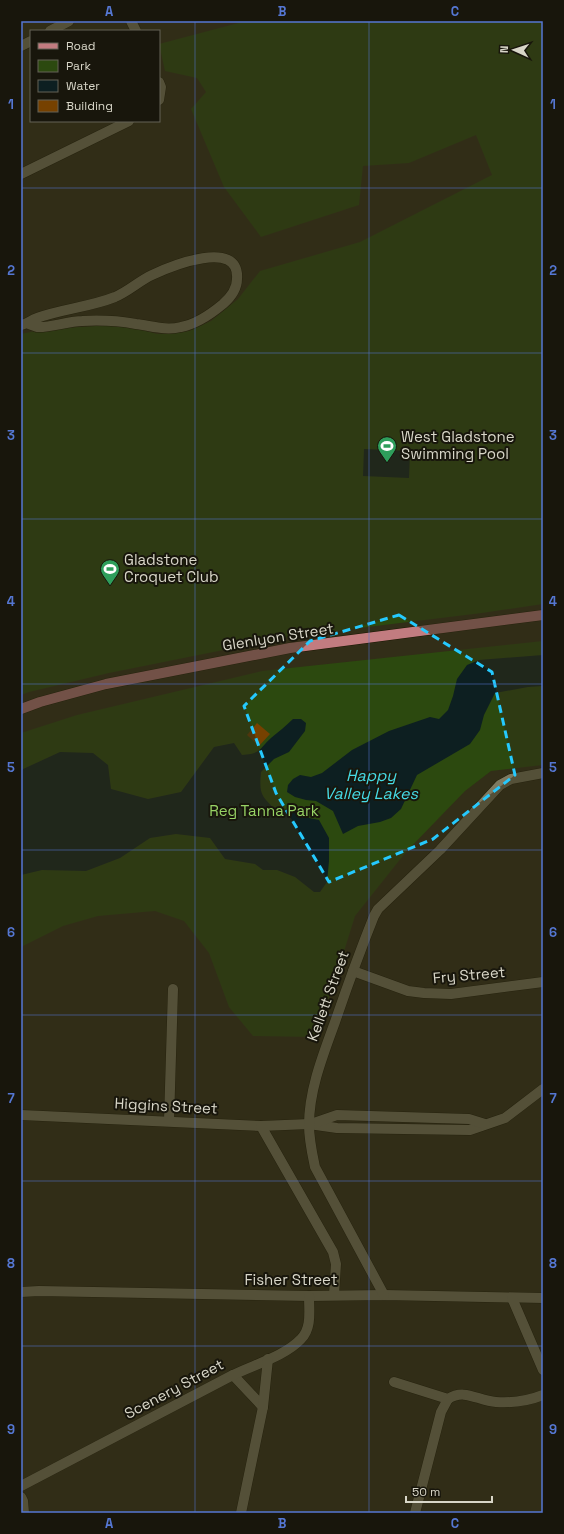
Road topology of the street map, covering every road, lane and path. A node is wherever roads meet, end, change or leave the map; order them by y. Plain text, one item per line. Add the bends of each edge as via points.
1 (69, 21) edge
2 (131, 21) edge
3 (52, 30) edge
4 (136, 30) edge
5 (30, 42) edge
6 (21, 46) edge
7 (160, 84) edge
8 (160, 96) edge
9 (127, 122) edge
10 (21, 174) edge
11 (25, 325) edge
12 (543, 616) edge
13 (21, 709) edge
14 (543, 773) edge
15 (352, 971) junction
16 (543, 982) edge
17 (173, 989) dead end
18 (543, 1089) edge
19 (21, 1115) edge
20 (169, 1121) junction
21 (309, 1124) junction
22 (261, 1126) junction
23 (21, 1288) edge
24 (39, 1291) junction
25 (21, 1292) edge
26 (334, 1295) junction
27 (384, 1295) junction
28 (309, 1296) junction
29 (512, 1298) junction
30 (543, 1298) edge
31 (268, 1359) junction
32 (543, 1370) edge
33 (233, 1375) junction
34 (394, 1382) dead end
35 (543, 1395) edge
36 (448, 1399) junction
37 (263, 1407) junction
38 (21, 1486) edge
39 (21, 1497) edge
40 (24, 1513) edge
41 (241, 1513) edge
42 (415, 1513) edge

1 - 3 street
2 - 4 street
5 - 6 street
7 - 8 street
9 - 10 street
11 - 11 street via 35,318 115,297 150,276 195,260 208,257 224,258 236,266 237,285 227,300 205,317 182,327 156,328 112,321 83,321 38,327
12 - 13 main road, Glenlyon Street via 290,648 106,684
14 - 15 street, Kellett Street via 511,779 500,785 440,850 378,909
15 - 16 street, Fry Street via 408,992 424,993 451,994
15 - 21 street, Kellett Street via 314,1085
17 - 20 street
18 - 21 street, Higgins Street via 505,1118 470,1130 337,1128
19 - 20 street, Higgins Street
20 - 22 street, Higgins Street
21 - 22 street, Higgins Street
21 - 27 street, Kellett Street via 315,1167
22 - 26 street via 333,1252 336,1264
23 - 24 street, Fisher Street
24 - 25 street, Fisher Street
24 - 28 street, Fisher Street
26 - 27 street, Fisher Street
26 - 28 street, Fisher Street
27 - 29 street, Fisher Street
28 - 31 street, Scenery Street via 310,1319 307,1330 301,1339 286,1351
29 - 30 street, Fisher Street
29 - 32 street
31 - 33 street, Scenery Street
31 - 37 street
33 - 37 street
33 - 38 street, Scenery Street
34 - 36 street
35 - 36 street via 508,1402 494,1402 462,1394
36 - 42 street via 441,1412
37 - 41 street
39 - 40 street

